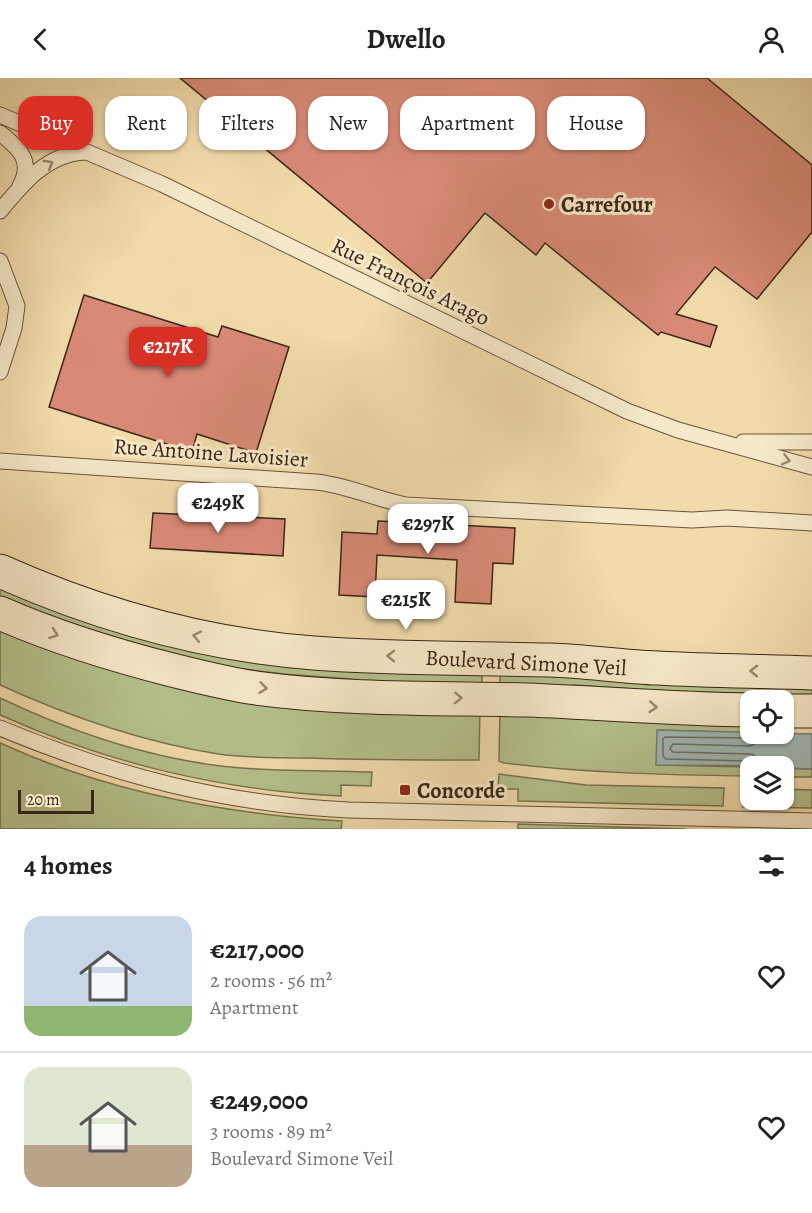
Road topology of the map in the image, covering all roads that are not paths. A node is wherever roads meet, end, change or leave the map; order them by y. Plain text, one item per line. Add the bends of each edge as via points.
1 (0, 115) edge
2 (0, 133) edge
3 (85, 152) junction
4 (19, 188) junction
5 (0, 211) edge
6 (0, 261) edge
7 (0, 372) edge
8 (720, 440) junction
9 (812, 442) edge
10 (0, 461) edge
11 (812, 467) edge
12 (812, 523) edge
13 (0, 571) edge
14 (0, 613) edge
15 (812, 673) edge
16 (740, 710) edge
17 (794, 711) edge
18 (812, 711) edge
19 (0, 728) edge
20 (812, 820) edge

1 - 3 lane, Rue François Arago
2 - 4 lane via 20,151 26,165
4 -> 3 lane via 53,161
3 - 8 lane, Rue François Arago via 162,183 627,411
4 - 5 lane
6 - 7 lane via 17,306
8 - 9 lane, Rue François Arago
8 -> 11 lane, Rue François Arago
10 - 12 lane, Rue Antoine Lavoisier via 329,483 406,505
15 -> 13 street, Boulevard Simone Veil via 283,650 157,627 86,605
14 -> 16 street, Boulevard Simone Veil via 109,653 255,688
17 - 18 street
19 - 20 lane via 77,758 157,782 280,805 348,810

